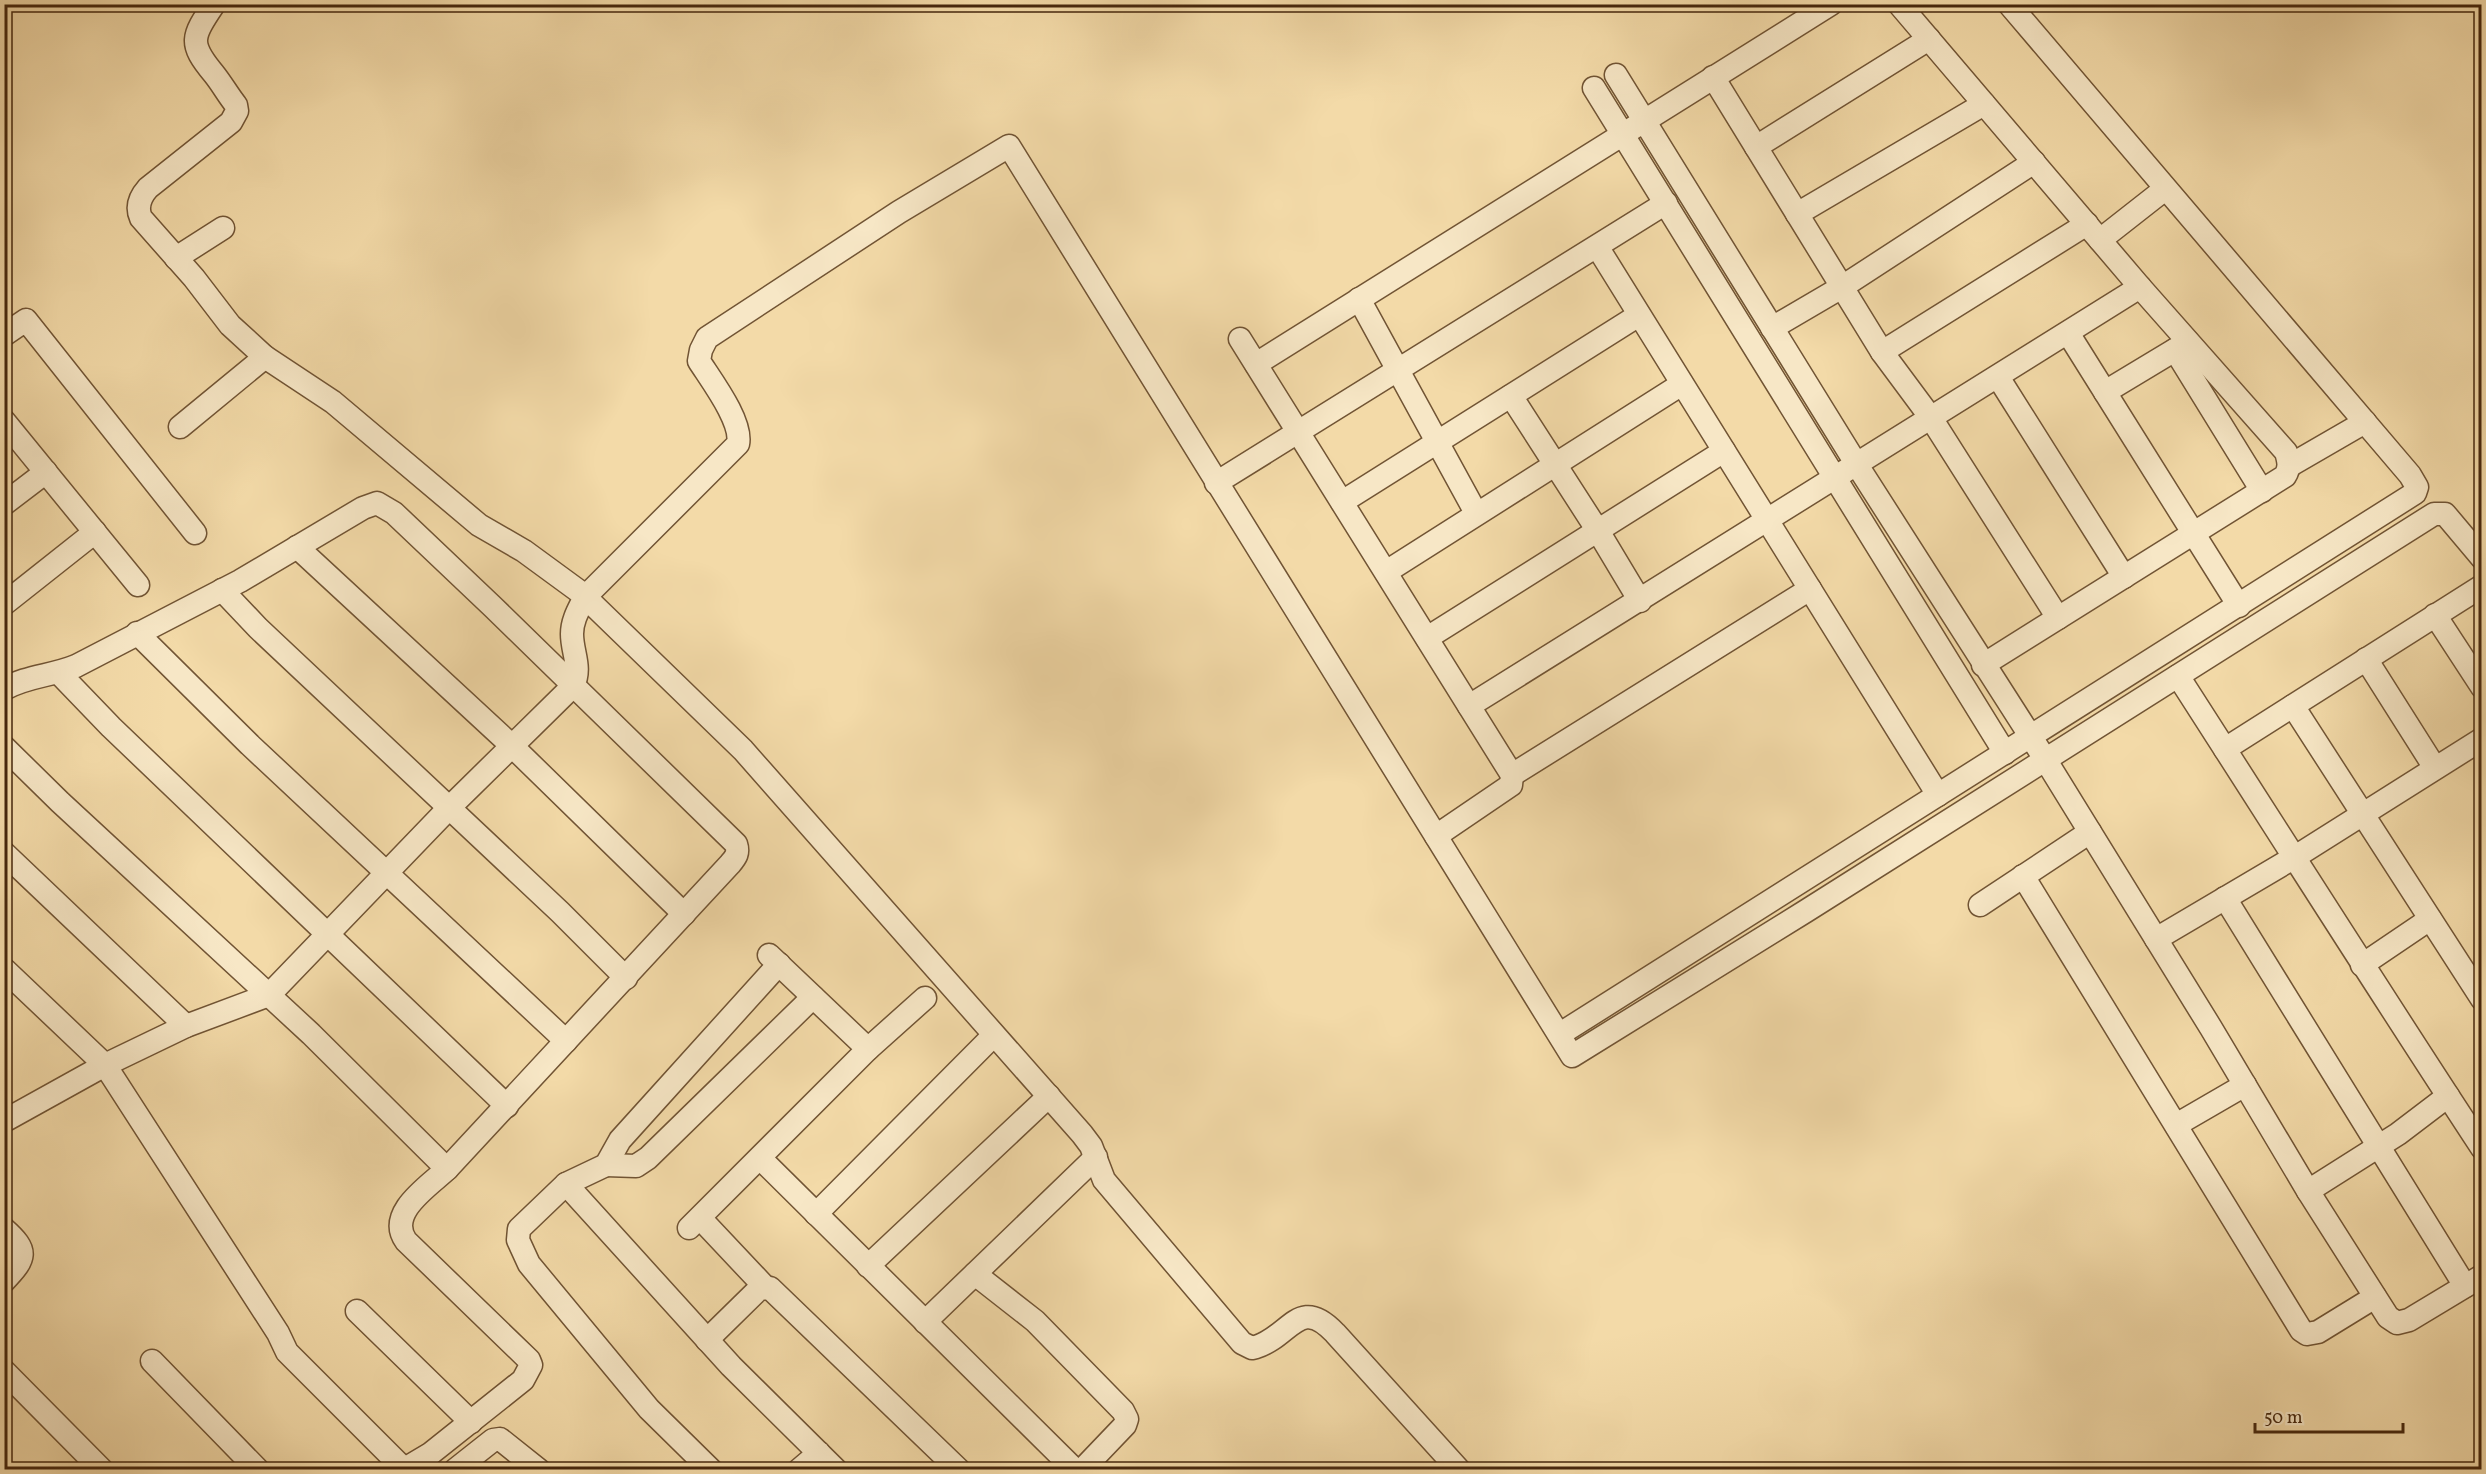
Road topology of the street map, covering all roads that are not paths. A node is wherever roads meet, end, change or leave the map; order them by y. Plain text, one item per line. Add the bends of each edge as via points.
1 (214, 4) edge
2 (1832, 4) edge
3 (1899, 4) edge
4 (2008, 4) edge
5 (1929, 39) junction
6 (1616, 75) dead end
7 (1713, 77) junction
8 (1594, 88) dead end
9 (1984, 104) junction
10 (1644, 120) junction
11 (1623, 133) junction
12 (1756, 147) junction
13 (2034, 162) junction
14 (2165, 189) junction
15 (1665, 203) junction
16 (1797, 214) junction
17 (224, 228) dead end
18 (2094, 232) junction
19 (1598, 248) junction
20 (176, 258) junction
21 (1842, 287) junction
22 (2140, 287) junction
23 (1359, 299) junction
24 (1639, 315) junction
25 (1772, 328) junction
26 (2068, 333) junction
27 (4, 335) edge
28 (1240, 339) dead end
29 (2182, 346) junction
30 (1882, 352) junction
31 (265, 357) junction
32 (1256, 363) junction
33 (1398, 371) junction
34 (1998, 377) junction
35 (1682, 384) junction
36 (2105, 392) junction
37 (1510, 396) junction
38 (1931, 418) junction
39 (4, 422) edge
40 (2365, 422) junction
41 (180, 427) dead end
42 (1299, 432) junction
43 (1437, 442) junction
44 (1724, 451) junction
45 (1556, 464) junction
46 (1857, 465) junction
47 (2289, 466) junction
48 (46, 472) junction
49 (1834, 480) junction
50 (1216, 483) junction
51 (2262, 491) junction
52 (1342, 502) junction
53 (4, 504) edge
54 (1476, 513) junction
55 (1767, 521) junction
56 (1598, 531) junction
57 (95, 532) junction
58 (195, 533) dead end
59 (2194, 534) junction
60 (297, 547) junction
61 (2481, 558) edge
62 (1386, 572) junction
63 (2124, 577) junction
64 (138, 585) dead end
65 (2481, 586) edge
66 (1810, 589) junction
67 (222, 590) junction
68 (585, 597) junction
69 (1640, 601) junction
70 (4, 604) edge
71 (2239, 606) junction
72 (2435, 615) junction
73 (2058, 618) junction
74 (137, 633) junction
75 (1427, 638) junction
76 (2366, 659) junction
77 (1983, 664) junction
78 (59, 674) junction
79 (2178, 676) junction
80 (573, 686) junction
81 (2481, 687) edge
82 (4, 689) edge
83 (1469, 706) junction
84 (2293, 706) junction
85 (2030, 738) junction
86 (2481, 739) edge
87 (511, 745) junction
88 (4, 747) edge
89 (2225, 749) junction
90 (2005, 753) junction
91 (2045, 759) junction
92 (2435, 768) junction
93 (1512, 775) junction
94 (1938, 795) junction
95 (449, 808) junction
96 (2362, 813) junction
97 (2090, 832) junction
98 (1436, 836) junction
99 (4, 853) edge
100 (2295, 857) junction
101 (387, 873) junction
102 (2023, 876) junction
103 (2225, 898) junction
104 (1980, 905) dead end
105 (684, 914) junction
106 (2430, 919) junction
107 (329, 935) junction
108 (2156, 939) junction
109 (2362, 965) junction
110 (5, 970) edge
111 (626, 978) junction
112 (269, 995) junction
113 (813, 996) junction
114 (925, 998) dead end
115 (2481, 999) edge
116 (186, 1026) junction
117 (1560, 1034) junction
118 (994, 1035) junction
119 (566, 1041) junction
120 (868, 1048) junction
121 (105, 1065) junction
122 (2245, 1085) junction
123 (1049, 1096) junction
124 (2448, 1096) junction
125 (507, 1106) junction
126 (8, 1115) edge
127 (2176, 1125) junction
128 (2378, 1146) junction
129 (2481, 1148) edge
130 (1096, 1157) junction
131 (760, 1158) junction
132 (606, 1165) junction
133 (447, 1169) junction
134 (566, 1184) junction
135 (2308, 1191) junction
136 (816, 1214) junction
137 (4, 1229) edge
138 (868, 1266) junction
139 (975, 1274) junction
140 (4, 1281) edge
141 (2473, 1281) edge
142 (765, 1287) junction
143 (2375, 1297) junction
144 (357, 1311) dead end
145 (925, 1322) junction
146 (706, 1340) junction
147 (152, 1361) dead end
148 (4, 1371) edge
149 (471, 1422) junction
150 (819, 1453) junction
151 (403, 1469) edge
152 (102, 1470) edge
153 (258, 1470) edge
154 (455, 1470) edge
155 (539, 1470) edge
156 (711, 1470) edge
157 (799, 1470) edge
158 (836, 1470) edge
159 (959, 1470) edge
160 (1075, 1470) edge
161 (1082, 1470) edge
162 (1459, 1470) edge

1 - 20 street via 199,26 196,47 237,111 231,122 148,188 138,205 141,218
2 - 7 street
3 - 5 street
4 - 14 street
5 - 9 street
5 - 12 street
6 - 10 street
7 - 10 street
7 - 12 street
8 - 11 street
9 - 13 street
9 - 16 street
10 - 11 street
10 - 25 street
11 - 15 street
11 - 23 street
12 - 16 street
13 - 18 street
13 - 21 street
14 - 18 street
14 - 40 street
15 - 19 street
15 - 49 street
16 - 21 street
17 - 20 street
18 - 22 street
18 - 30 street
19 - 24 street
19 - 33 street
20 - 31 street via 230,325
21 - 25 street
21 - 30 street
22 - 26 street
22 - 29 street
23 - 32 street
23 - 33 street
24 - 35 street
24 - 37 street
25 - 46 street
26 - 34 street
26 - 36 street
27 - 58 street via 26,320
28 - 32 street
29 - 36 street
29 - 47 street via 2286,452
29 - 51 street
30 - 38 street
31 - 41 street
31 - 68 street via 333,402 479,525 530,555
32 - 42 street
33 - 42 street
33 - 43 street
34 - 38 street
34 - 63 street
35 - 44 street
35 - 45 street
36 - 59 street
37 - 43 street
37 - 45 street
38 - 46 street
38 - 73 street
39 - 48 street
40 - 47 street
40 - 71 street via 2410,475 2417,487 2415,493
42 - 50 street
42 - 52 street
43 - 52 street
43 - 54 street
44 - 55 street
44 - 56 street
45 - 54 street
45 - 56 street
46 - 49 street
46 - 77 street
47 - 51 street via 2286,476
48 - 53 street
48 - 57 street
49 - 55 street
49 - 90 street
50 - 68 street via 1009,146 707,338 699,361 736,423 738,444
50 - 98 street
51 - 59 street
52 - 62 street
54 - 62 street
55 - 66 street
55 - 69 street
56 - 69 street
56 - 75 street
57 - 64 street
57 - 70 street
59 - 63 street
59 - 71 street
60 - 67 street
60 - 80 street via 363,508 381,504
60 - 87 street
61 - 79 street via 2445,514 2434,514
62 - 75 street
63 - 73 street
65 - 72 street
66 - 93 street
66 - 94 street
67 - 74 street
67 - 95 street
68 - 80 street via 573,622 578,664
68 - 118 street via 757,764
69 - 83 street
71 - 85 street
72 - 76 street
72 - 81 street
73 - 77 street
74 - 78 street
74 - 101 street
75 - 83 street
76 - 84 street
76 - 92 street
77 - 85 street
78 - 82 street via 25,679
78 - 107 street
79 - 89 street
79 - 91 street
80 - 87 street
80 - 105 street via 736,843 736,857
83 - 93 street
84 - 89 street
84 - 96 street
85 - 90 street
85 - 91 street
86 - 92 street
87 - 95 street
87 - 105 street
88 - 112 street
89 - 100 street
90 - 94 street
91 - 97 street
91 - 117 street via 1572,1056
92 - 96 street
93 - 98 street via 1511,784
94 - 117 street
95 - 101 street
95 - 111 street
96 - 100 street
96 - 106 street
97 - 102 street
97 - 108 street
98 - 117 street
99 - 116 street
100 - 103 street
100 - 109 street
101 - 107 street
101 - 119 street
102 - 104 street
102 - 127 street
103 - 108 street
103 - 128 street
105 - 111 street
106 - 109 street
106 - 115 street
107 - 112 street
107 - 125 street
108 - 122 street
109 - 124 street
110 - 121 street
111 - 119 street
112 - 116 street
112 - 133 street
113 - 120 street
113 - 132 street via 648,1158 636,1166
113 - 132 street via 773,959 620,1140
114 - 120 street
116 - 121 street
118 - 123 street
118 - 136 street
119 - 125 street
120 - 131 street
121 - 126 street
121 - 151 street via 287,1352
122 - 127 street
122 - 135 street
123 - 130 street
123 - 138 street
124 - 128 street
124 - 129 street
125 - 133 street
127 - 143 street via 2301,1330 2307,1334 2318,1332
128 - 135 street
128 - 141 street
130 - 139 street
130 - 162 street via 1104,1180 1242,1342 1256,1347 1300,1319 1319,1318
131 - 136 street
131 - 142 street via 694,1223
132 - 134 street
133 - 149 street via 404,1212 399,1222 401,1235 531,1365 523,1380
134 - 146 street
134 - 156 street via 519,1228 518,1240 529,1264 650,1409
135 - 143 street
136 - 138 street
137 - 140 street via 20,1244 23,1253
138 - 145 street
139 - 145 street
139 - 161 street via 1035,1321 1123,1411 1125,1425
141 - 143 street via 2403,1323 2388,1317
142 - 146 street
142 - 159 street via 776,1292
144 - 149 street
145 - 160 street
146 - 150 street
147 - 153 street
148 - 152 street
149 - 151 street via 430,1454
150 - 157 street
150 - 158 street
154 - 155 street via 493,1440 500,1439

